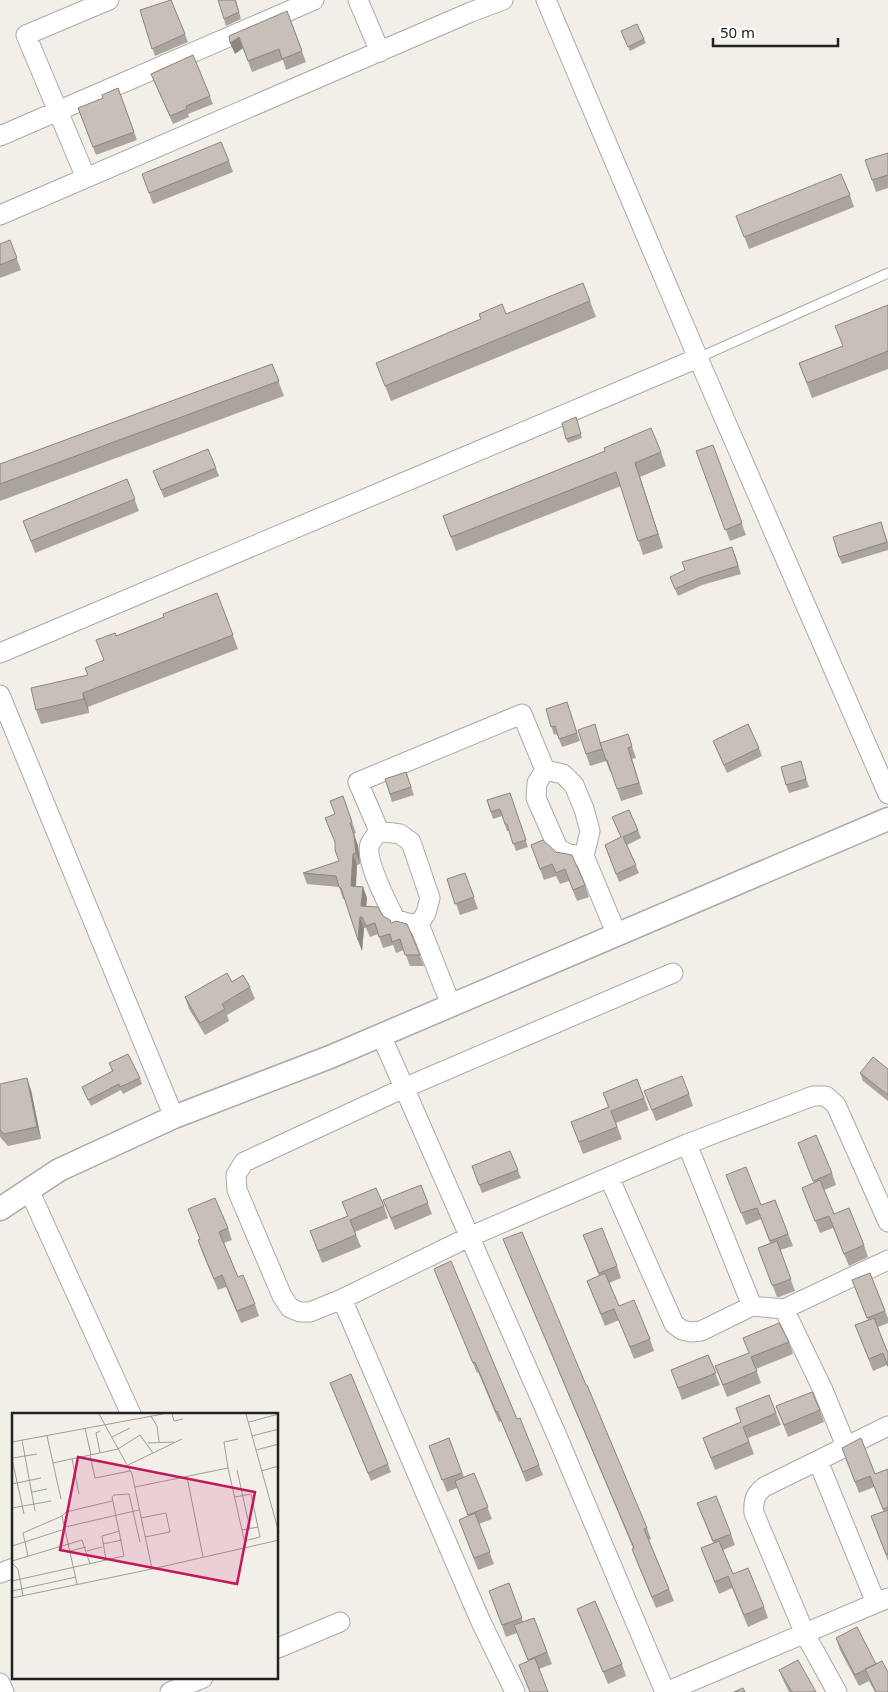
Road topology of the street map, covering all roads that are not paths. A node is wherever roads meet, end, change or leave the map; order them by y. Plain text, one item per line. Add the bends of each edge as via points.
1 (109, 0) edge
2 (314, 0) edge
3 (358, 0) edge
4 (503, 0) edge
5 (546, 0) edge
6 (468, 6) edge
7 (380, 52) junction
8 (57, 111) junction
9 (0, 136) edge
10 (86, 178) junction
11 (0, 215) edge
12 (888, 273) edge
13 (698, 358) junction
14 (0, 653) edge
15 (0, 695) edge
16 (545, 770) junction
17 (888, 794) edge
18 (888, 819) edge
19 (379, 831) junction
20 (584, 856) junction
21 (419, 924) junction
22 (617, 935) junction
23 (673, 973) dead end
24 (451, 1006) junction
25 (381, 1035) junction
26 (404, 1088) junction
27 (174, 1117) junction
28 (687, 1144) junction
29 (609, 1177) junction
30 (29, 1190) junction
31 (0, 1209) edge
32 (888, 1222) edge
33 (469, 1237) junction
34 (888, 1260) edge
35 (342, 1300) junction
36 (752, 1306) junction
37 (784, 1309) junction
38 (131, 1413) edge
39 (888, 1426) edge
40 (846, 1446) junction
41 (818, 1460) junction
42 (12, 1569) edge
43 (0, 1573) edge
44 (882, 1600) edge
45 (340, 1622) dead end
46 (805, 1634) junction
47 (279, 1648) edge
48 (198, 1680) edge
49 (0, 1683) edge
50 (692, 1687) edge
51 (4, 1692) edge
52 (170, 1692) edge
53 (515, 1692) edge
54 (666, 1692) edge
55 (837, 1692) edge

1 - 8 street via 26,35
2 - 8 street
3 - 7 street
4 - 6 street
5 - 13 street
6 - 7 street
7 - 10 street
8 - 9 street
8 - 10 street
10 - 11 street
12 - 13 lane
13 - 14 street
13 - 17 street
15 - 27 street
16 - 19 street via 522,714 358,782
16 - 20 street via 562,774 574,785 590,831
16 - 20 street via 537,783 536,798 558,848 568,854
18 - 22 street
19 - 21 street via 370,844 368,855 384,896 395,919
19 - 21 street via 400,834 411,842 430,898 426,914
20 - 22 street
21 - 24 street
22 - 24 street
23 - 26 street
24 - 25 street
25 - 26 street
25 - 27 street
26 - 33 street
26 - 35 street via 244,1162 236,1175 236,1190 290,1308 310,1312
27 - 30 street via 59,1170
28 - 29 street
28 - 32 street via 813,1096 826,1096 836,1105
28 - 36 street
29 - 33 street
29 - 36 street via 674,1324 682,1330 701,1331
30 - 31 street
30 - 38 street
33 - 35 street
33 - 54 street
34 - 37 street
35 - 53 street via 481,1622
36 - 37 street
37 - 40 street
39 - 40 street
40 - 41 street
41 - 44 street
41 - 46 street via 764,1487 756,1494 753,1503 754,1513
42 - 43 street
44 - 46 street
45 - 47 street
46 - 50 street
46 - 55 street
48 - 52 street
49 - 51 street
50 - 54 street

